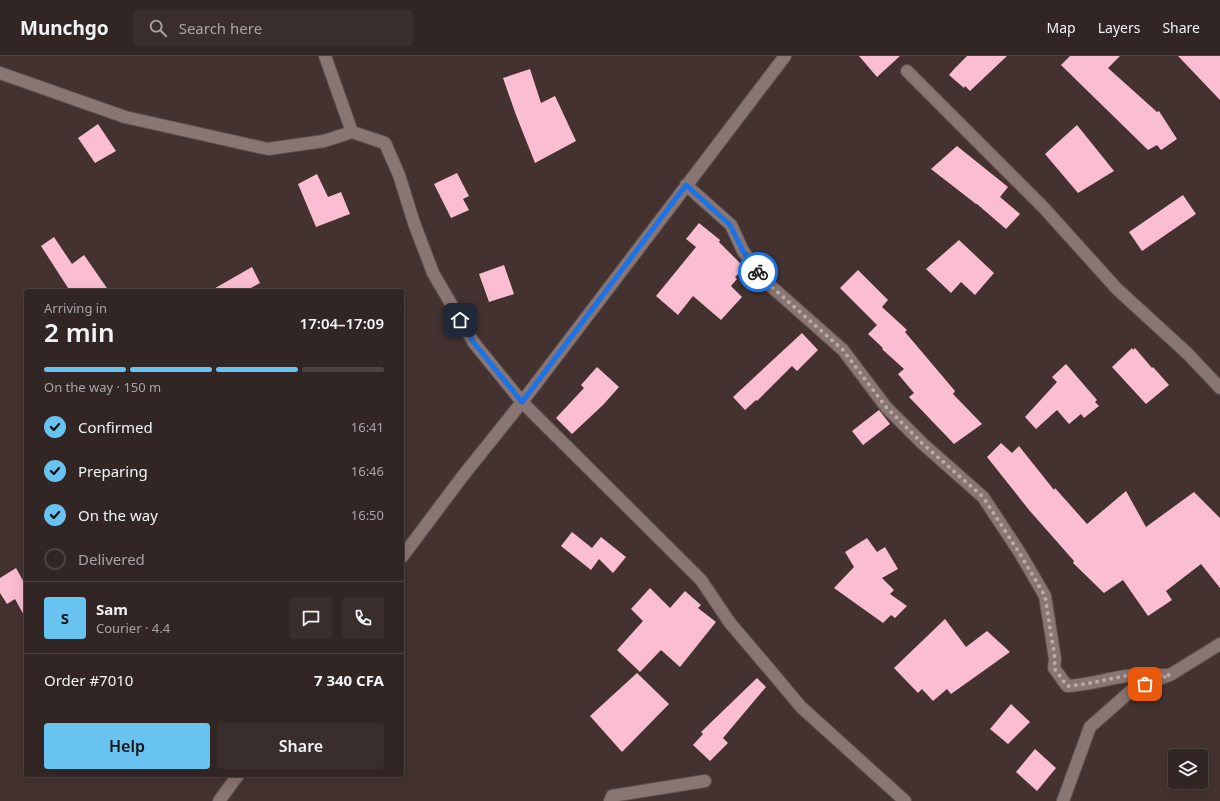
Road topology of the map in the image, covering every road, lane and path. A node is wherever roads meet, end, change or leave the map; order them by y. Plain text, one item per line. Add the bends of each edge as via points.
1 (325, 56) edge
2 (785, 56) edge
3 (907, 71) dead end
4 (0, 73) edge
5 (352, 132) junction
6 (686, 185) junction
7 (1220, 388) edge
8 (522, 402) junction
9 (404, 554) edge
10 (1220, 644) edge
11 (1170, 675) junction
12 (236, 777) edge
13 (705, 781) dead end
14 (218, 801) edge
15 (610, 801) edge
16 (905, 801) edge
17 (1063, 801) edge

1 - 5 street
2 - 6 street
3 - 7 street via 1044,208 1117,289 1188,354
4 - 5 street via 125,117 268,149 324,141
5 - 8 street via 385,142 433,273 474,343
6 - 8 street
6 - 11 street via 730,225 743,251 765,281 843,350 886,407 983,497 1045,596 1055,659 1054,668 1067,686 1126,676
8 - 9 street
8 - 16 street via 701,580 730,623 801,707
10 - 11 street
11 - 17 street via 1133,689 1090,727
12 - 14 street
13 - 15 street via 612,796

